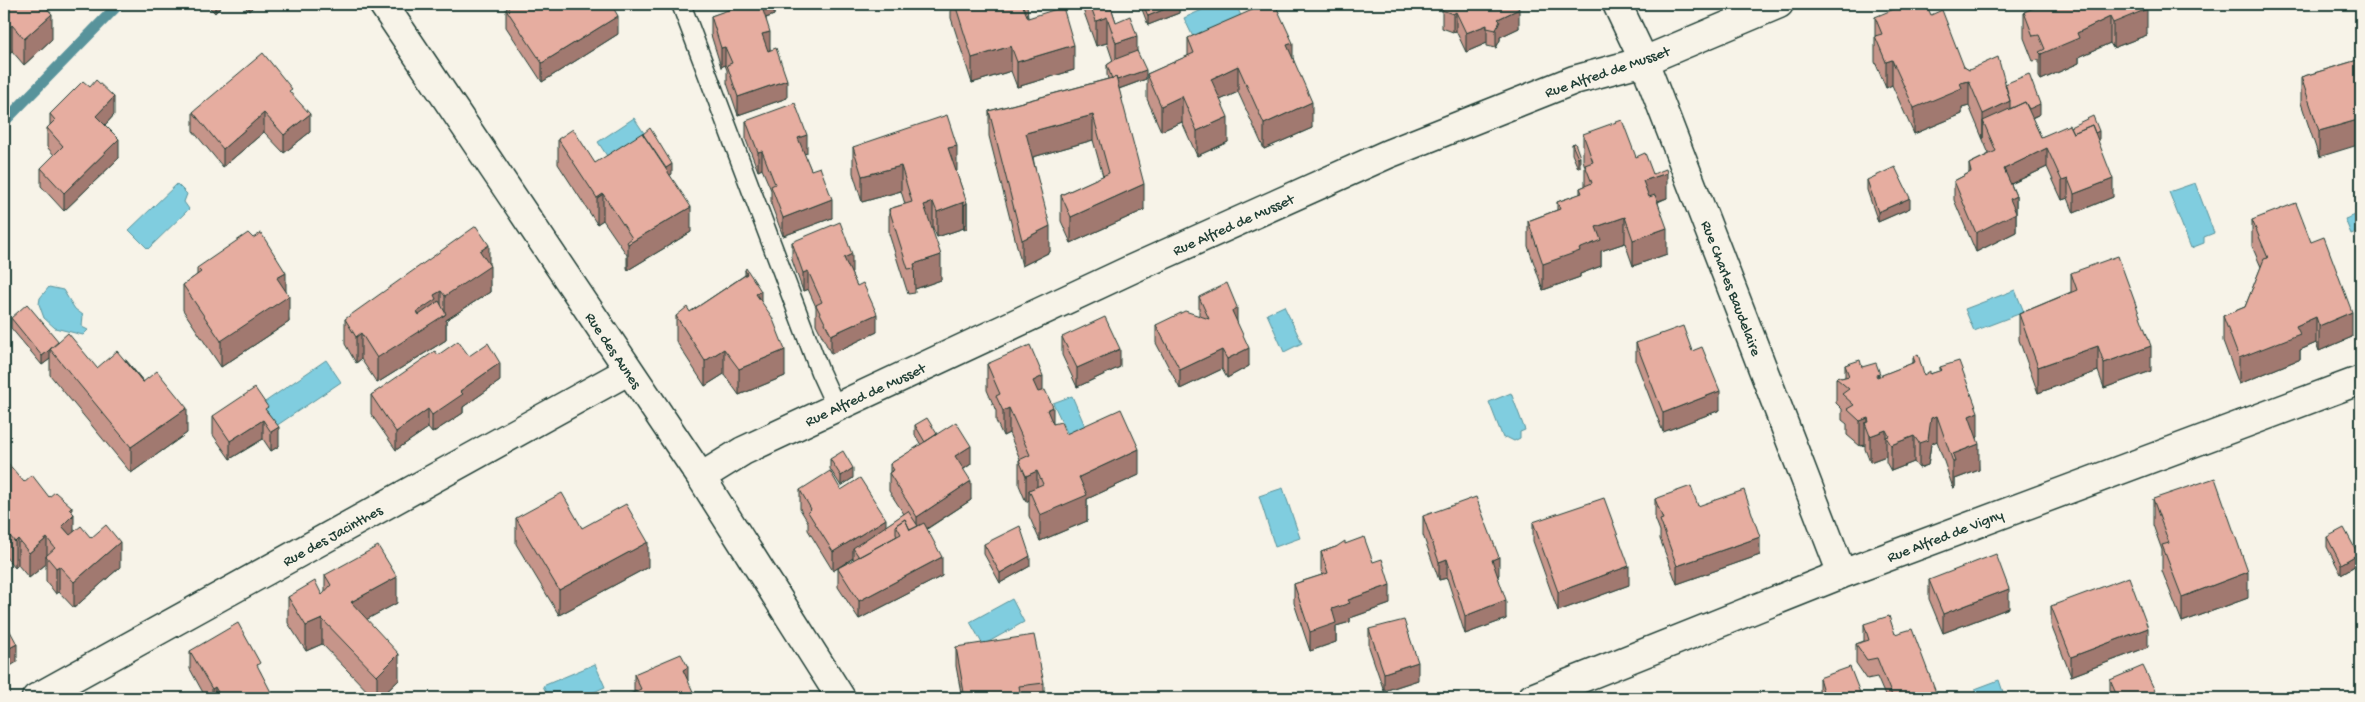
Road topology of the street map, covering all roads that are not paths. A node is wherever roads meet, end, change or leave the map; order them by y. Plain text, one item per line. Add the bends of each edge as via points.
1 (383, 4) edge
2 (681, 4) edge
3 (1616, 4) edge
4 (1779, 4) edge
5 (1644, 61) junction
6 (628, 372) junction
7 (2361, 380) edge
8 (836, 407) junction
9 (700, 477) junction
10 (1842, 574) junction
11 (36, 698) edge
12 (841, 698) edge
13 (1532, 698) edge

1 - 6 street, Rue des Aunes
2 - 8 lane
3 - 5 street, Rue Charles Baudelaire
4 - 5 street, Rue Alfred de Musset
5 - 8 street, Rue Alfred de Musset via 1574,80 1388,154
5 - 10 street, Rue Charles Baudelaire
6 - 9 street, Rue des Aunes
6 - 11 street, Rue des Jacinthes
7 - 10 street, Rue Alfred de Vigny
8 - 9 street, Rue Alfred de Musset via 743,451
9 - 12 street, Rue des Aunes
10 - 13 street, Rue Alfred de Vigny

